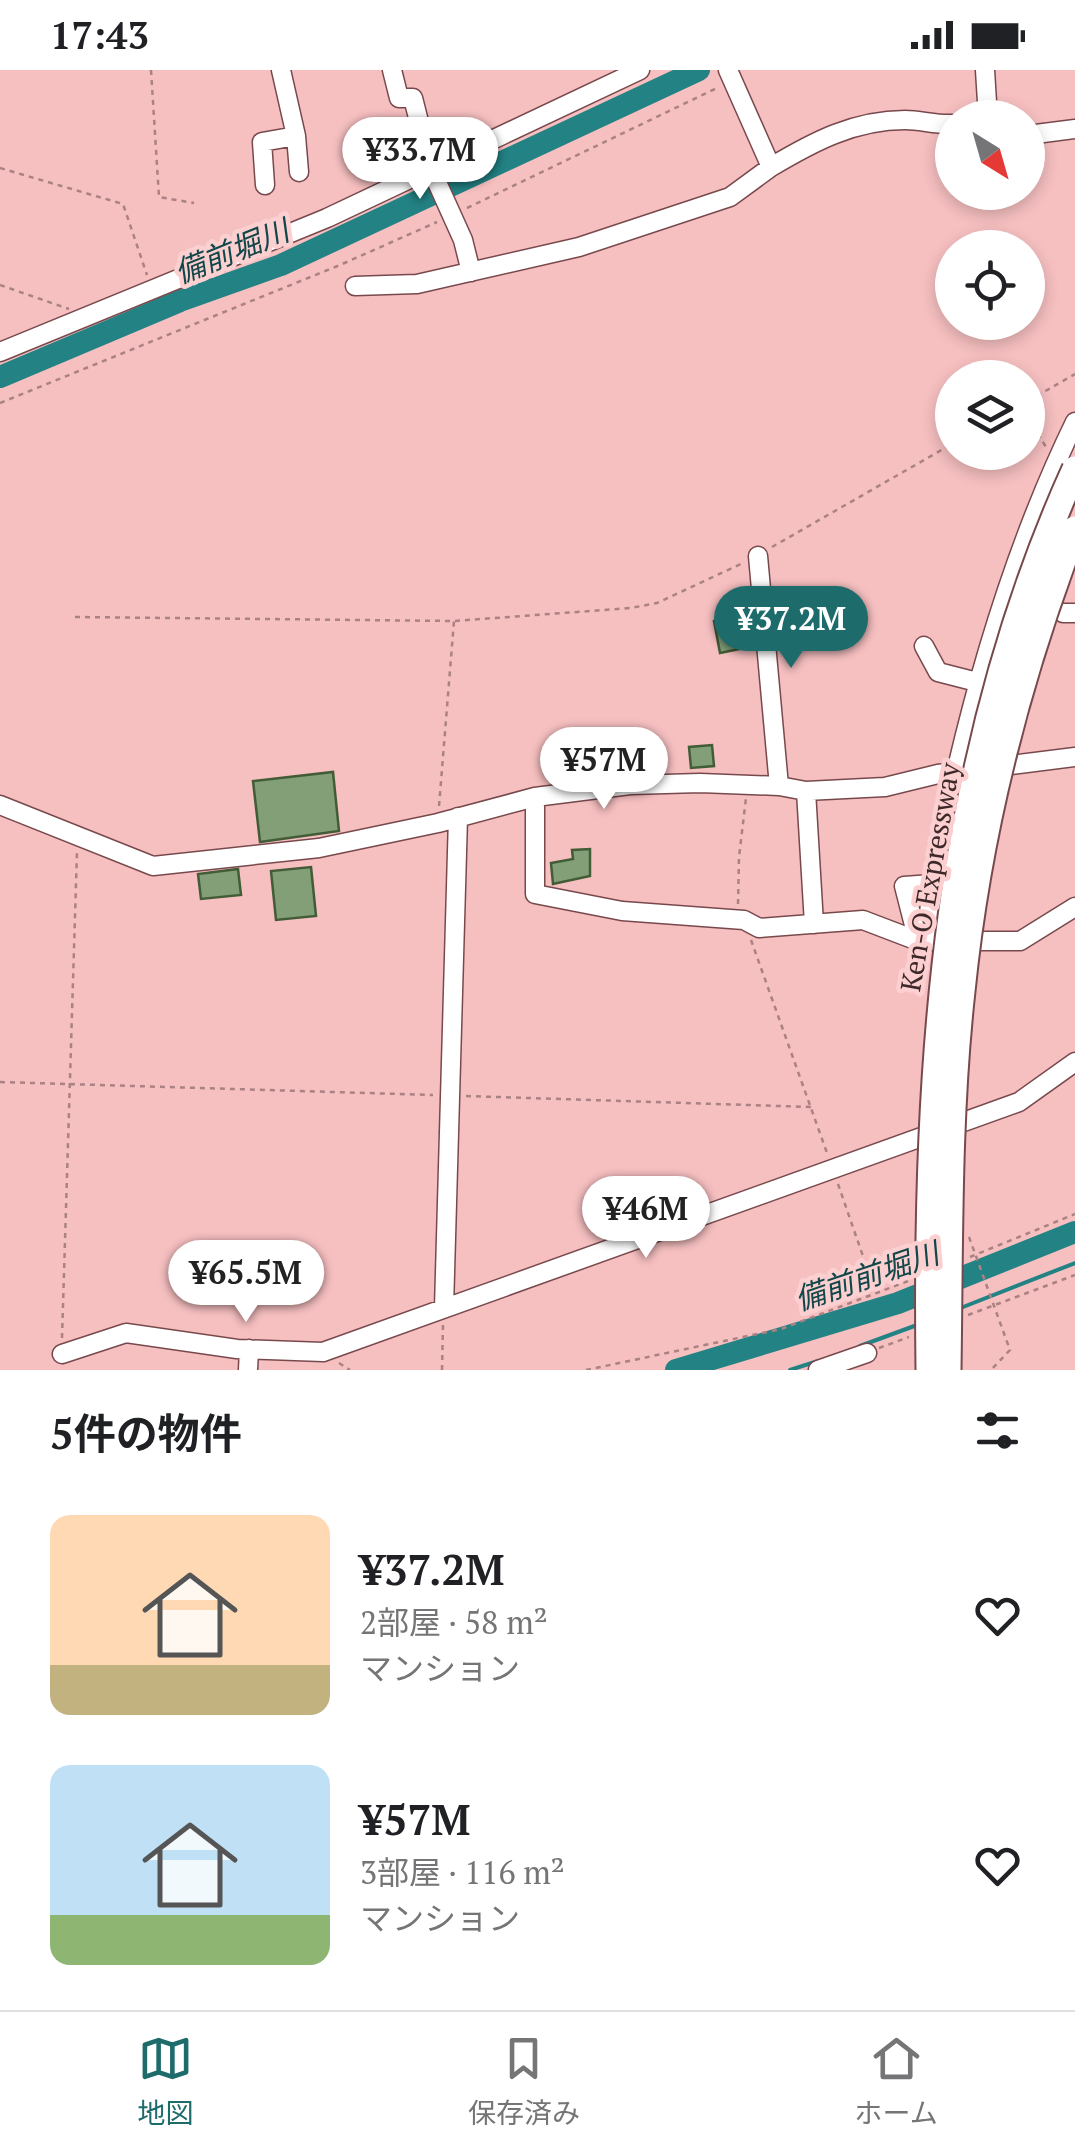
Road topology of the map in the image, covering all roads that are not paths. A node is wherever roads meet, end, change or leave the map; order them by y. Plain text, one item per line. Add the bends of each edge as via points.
1 (281, 70) edge
2 (392, 70) edge
3 (640, 70) edge
4 (985, 70) edge
5 (731, 75) edge
6 (987, 100) edge
7 (935, 122) edge
8 (1075, 129) edge
9 (1045, 133) edge
10 (296, 136) junction
11 (771, 168) junction
12 (432, 169) junction
13 (299, 172) dead end
14 (265, 185) dead end
15 (471, 272) junction
16 (355, 286) dead end
17 (0, 352) edge
18 (1075, 422) edge
19 (1065, 466) edge
20 (1075, 529) edge
21 (758, 556) road end
22 (1052, 643) dead end
23 (924, 646) dead end
24 (978, 678) junction
25 (1075, 757) edge
26 (954, 772) junction
27 (779, 786) junction
28 (806, 791) junction
29 (535, 797) junction
30 (0, 805) edge
31 (458, 817) junction
32 (932, 884) junction
33 (1075, 907) edge
34 (814, 924) junction
35 (918, 941) junction
36 (948, 941) junction
37 (1075, 1062) edge
38 (444, 1308) junction
39 (249, 1349) junction
40 (867, 1352) road end
41 (62, 1354) road end
42 (248, 1370) edge
43 (818, 1370) edge
44 (929, 1370) edge
45 (948, 1370) edge

1 - 10 street
2 - 12 street via 399,98 413,98
3 - 12 street
4 - 6 street
5 - 11 street
7 - 11 street via 854,127 816,140
8 - 9 street
10 - 13 street
10 - 14 street via 262,142
11 - 15 street via 730,198 580,247
12 - 15 street
12 - 17 street
15 - 16 street via 417,284
18 - 19 street
19 - 24 street
19 - 44 highway, Ken-O Expressway, bridge via 1002,673 948,917 930,1158
20 - 45 highway, Ken-O Expressway, bridge via 1012,720 971,920 954,1075
21 - 27 street
22 - 24 street via 1042,640
23 - 24 street via 938,672
24 - 26 street
25 - 26 street
26 - 28 street via 885,787
26 - 32 street
27 - 28 street
27 - 29 street via 630,785
28 - 34 street
29 - 31 street
29 - 34 street via 534,894 622,911 744,920 759,928
30 - 31 street via 153,866 319,848
31 - 38 street
32 - 35 street via 904,886
32 - 36 street via 930,914
33 - 36 street via 1020,942
34 - 35 street via 863,920
35 - 36 street
37 - 38 street via 1019,1102
38 - 39 street via 323,1352
39 - 41 street via 126,1333
39 - 42 street
40 - 43 street

